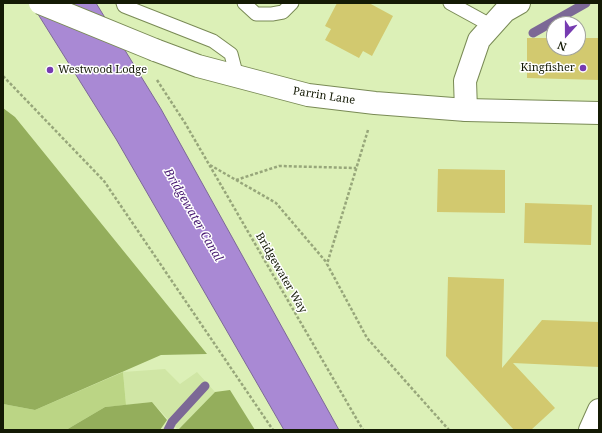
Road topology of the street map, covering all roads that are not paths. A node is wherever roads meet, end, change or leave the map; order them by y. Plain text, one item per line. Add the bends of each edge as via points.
1 (40, 3) edge
2 (123, 3) edge
3 (244, 3) edge
4 (292, 3) edge
5 (450, 3) edge
6 (519, 3) edge
7 (492, 26) junction
8 (237, 77) junction
9 (464, 110) junction
10 (599, 113) edge
11 (599, 410) edge
12 (590, 430) edge

1 - 8 main road, Parrin Lane, bridge via 155,50
2 - 8 lane via 124,6 213,41 231,54
3 - 4 lane via 256,14 272,14 283,12
5 - 7 lane
6 - 7 main road via 505,11
7 - 9 main road via 479,40 465,81
8 - 9 main road, Parrin Lane via 308,95
9 - 10 main road, Parrin Lane
11 - 12 main road

